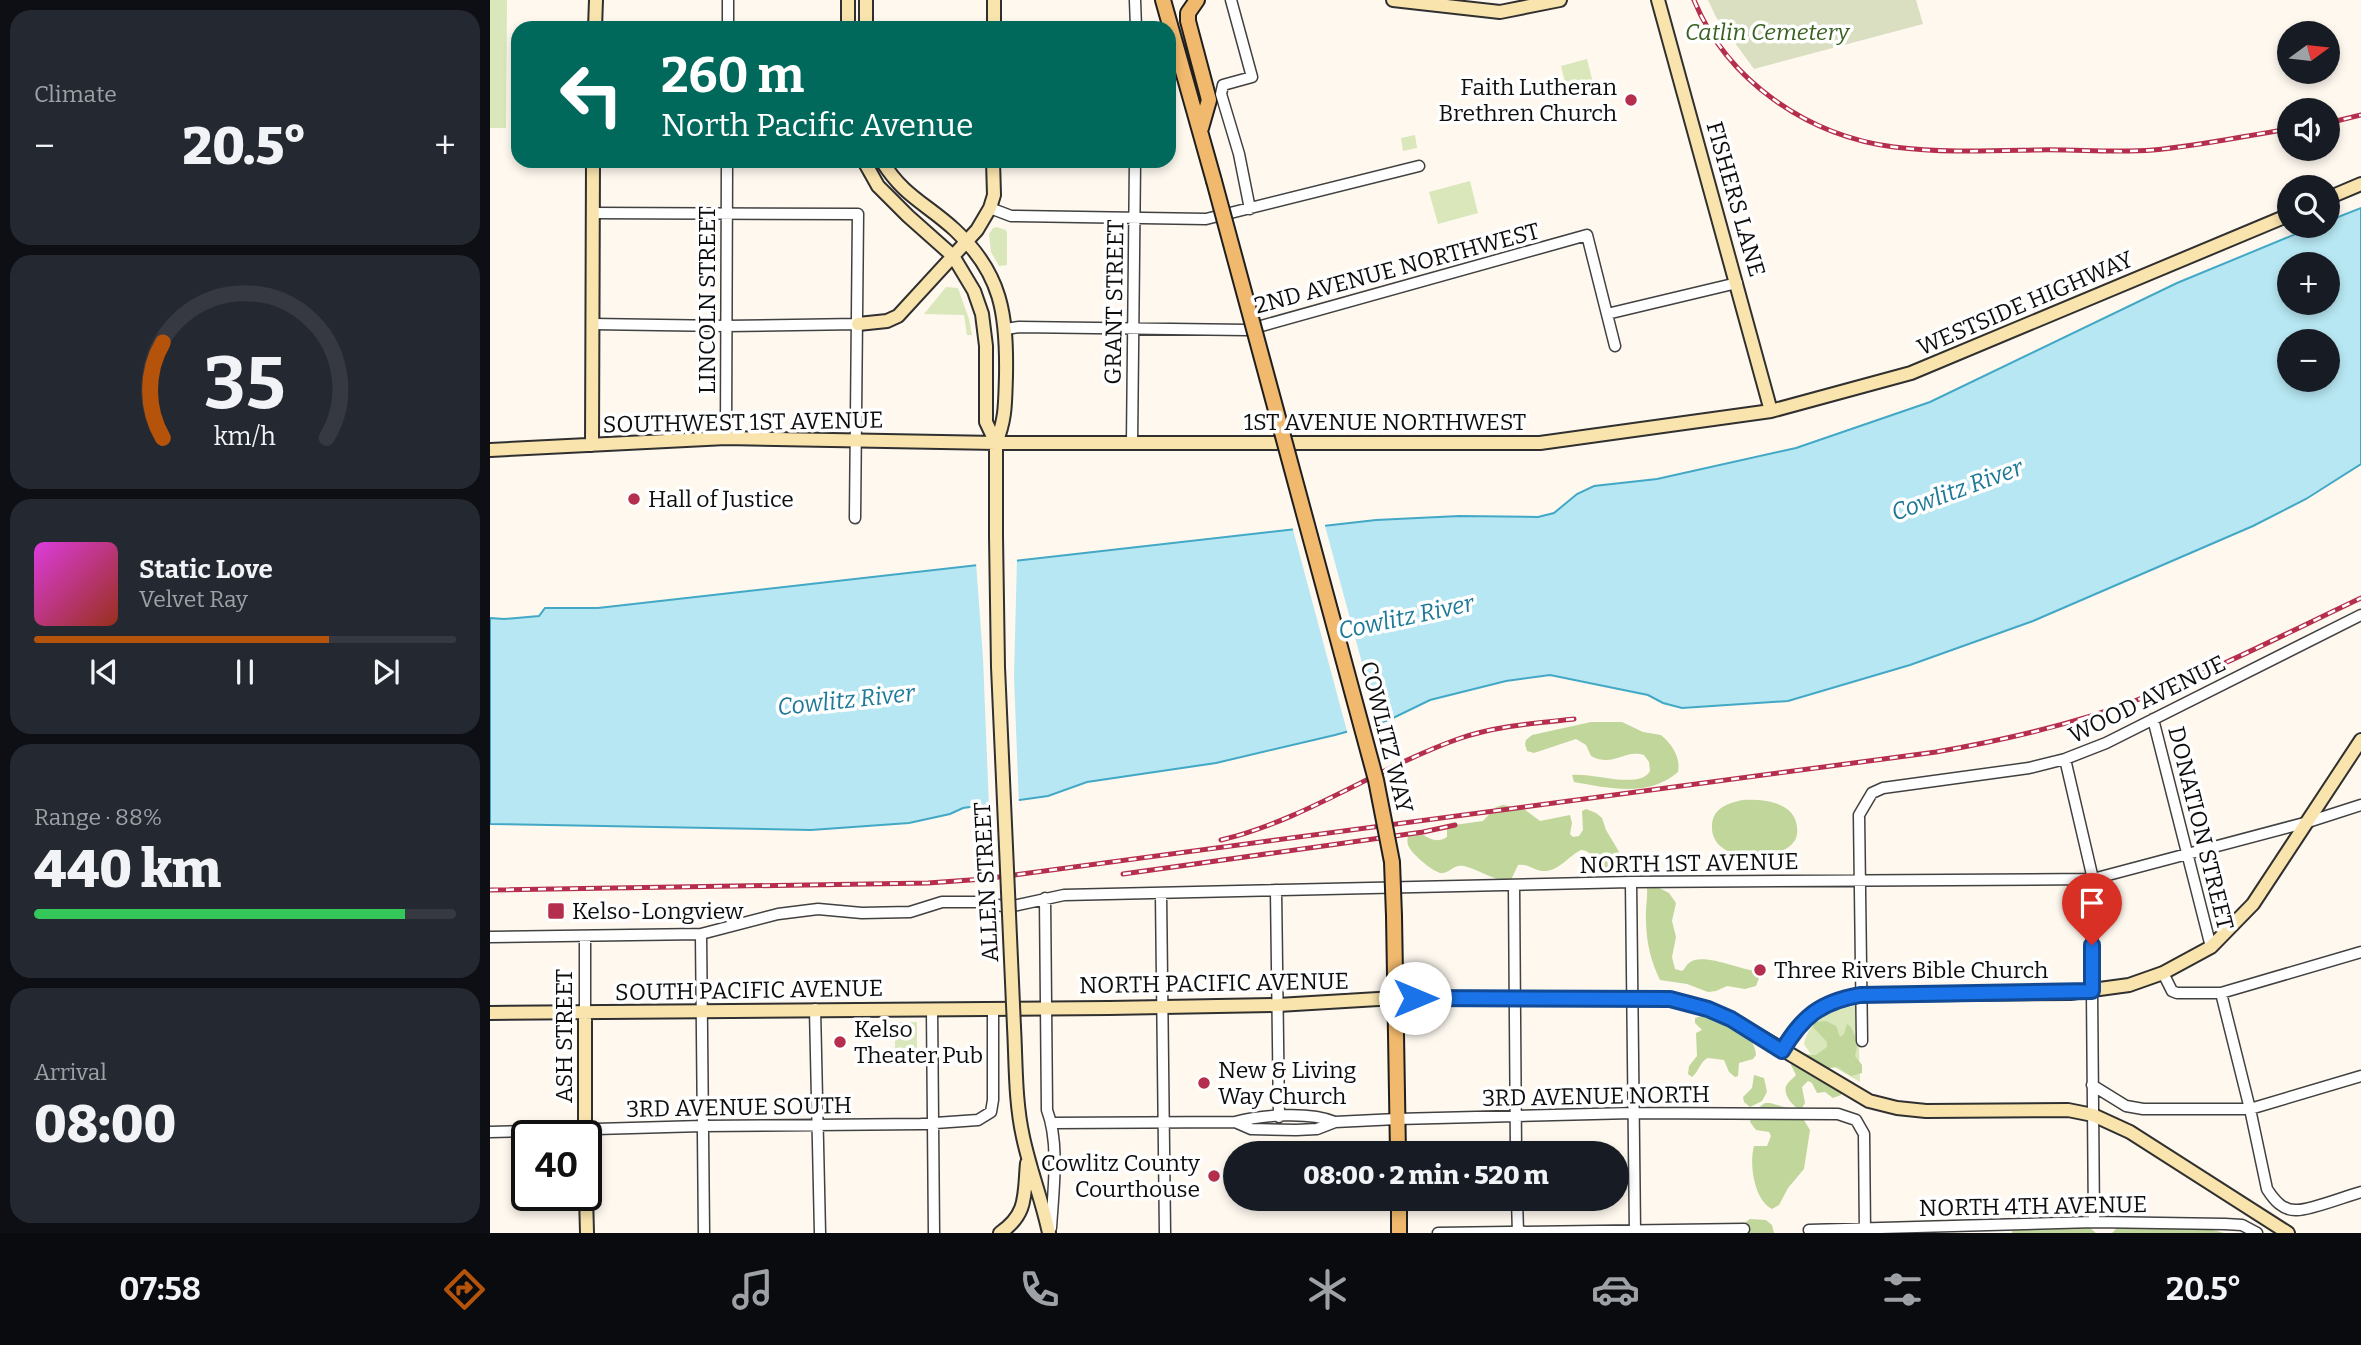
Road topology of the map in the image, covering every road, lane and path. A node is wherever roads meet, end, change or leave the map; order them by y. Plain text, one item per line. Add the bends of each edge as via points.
1 (596, 0) edge
2 (728, 0) edge
3 (848, 0) edge
4 (866, 0) edge
5 (994, 0) edge
6 (1135, 0) edge
7 (1163, 0) edge
8 (1197, 0) edge
9 (1231, 0) edge
10 (1393, 0) edge
11 (1560, 0) edge
12 (1658, 0) edge
13 (595, 21) edge
14 (728, 21) edge
15 (848, 21) edge
16 (866, 21) edge
17 (993, 21) edge
18 (1136, 21) edge
19 (1169, 21) edge
20 (1176, 45) edge
21 (1200, 129) junction
22 (1419, 166) dead end
23 (593, 168) edge
24 (727, 168) edge
25 (868, 168) edge
26 (887, 168) edge
27 (993, 168) edge
28 (1135, 168) edge
29 (2361, 184) edge
30 (2340, 193) edge
31 (990, 208) junction
32 (1250, 209) junction
33 (592, 213) junction
34 (726, 214) junction
35 (1135, 218) junction
36 (2277, 220) edge
37 (966, 242) junction
38 (953, 256) junction
39 (1737, 283) junction
40 (1607, 314) junction
41 (592, 324) junction
42 (858, 324) junction
43 (726, 326) junction
44 (1132, 327) junction
45 (1006, 329) junction
46 (1615, 346) dead end
47 (1771, 411) junction
48 (726, 438) junction
49 (856, 440) junction
50 (996, 443) junction
51 (1132, 443) junction
52 (592, 444) junction
53 (490, 450) edge
54 (855, 518) dead end
55 (2361, 615) edge
56 (2153, 719) junction
57 (2361, 740) edge
58 (2065, 759) junction
59 (2361, 805) edge
60 (2308, 822) junction
61 (2188, 854) junction
62 (1861, 879) junction
63 (2093, 879) junction
64 (1631, 882) junction
65 (1514, 885) junction
66 (1276, 890) junction
67 (1161, 894) junction
68 (1045, 898) junction
69 (701, 934) junction
70 (490, 937) edge
71 (585, 937) junction
72 (2211, 947) junction
73 (2361, 953) edge
74 (2163, 973) junction
75 (2092, 991) junction
76 (2221, 993) junction
77 (1860, 995) junction
78 (1632, 997) junction
79 (1395, 998) junction
80 (1514, 998) junction
81 (1278, 1005) junction
82 (1162, 1006) junction
83 (1009, 1007) joint
84 (1046, 1007) junction
85 (993, 1008) junction
86 (816, 1009) junction
87 (932, 1009) junction
88 (490, 1013) edge
89 (701, 1013) junction
90 (586, 1014) junction
91 (1862, 1041) dead end
92 (1782, 1051) junction
93 (2361, 1076) edge
94 (2092, 1085) junction
95 (2250, 1109) junction
96 (1632, 1114) junction
97 (2093, 1115) junction
98 (1516, 1116) junction
99 (1279, 1117) junction
100 (1397, 1119) junction
101 (585, 1120) edge
102 (933, 1122) junction
103 (1163, 1122) junction
104 (1235, 1122) junction
105 (1335, 1122) junction
106 (1052, 1123) junction
107 (702, 1126) junction
108 (817, 1126) junction
109 (490, 1132) edge
110 (511, 1132) edge
111 (602, 1132) edge
112 (1398, 1141) edge
113 (1516, 1141) edge
114 (1028, 1156) junction
115 (2361, 1192) edge
116 (586, 1211) edge
117 (1399, 1211) edge
118 (1517, 1211) edge
119 (2094, 1222) junction
120 (1744, 1229) dead end
121 (1809, 1230) dead end
122 (1635, 1231) edge
123 (1865, 1231) edge
124 (1518, 1232) edge
125 (587, 1233) edge
126 (704, 1233) edge
127 (820, 1233) edge
128 (934, 1233) edge
129 (1000, 1233) edge
130 (1050, 1233) edge
131 (1165, 1233) edge
132 (1399, 1233) edge
133 (1437, 1233) edge
134 (2257, 1233) edge
135 (2288, 1233) edge

1 - 13 street
2 - 14 street
3 - 15 street
4 - 16 street
5 - 17 street
6 - 18 street
7 - 19 main road, COWLITZ WAY
8 - 21 main road via 1188,21 1209,100
9 - 32 street via 1252,77 1223,85 1221,94
10 - 11 street via 1500,12
12 - 39 street, FISHERS LANE
20 - 21 main road, COWLITZ WAY
21 - 79 main road, COWLITZ WAY, bridge via 1376,780 1392,862
22 - 32 street
23 - 33 street
24 - 34 street, LINCOLN STREET
25 - 38 street via 878,186
26 - 37 street via 910,197
27 - 31 street
28 - 35 street, GRANT STREET
29 - 30 street
31 - 35 street via 1011,216
31 - 37 street
32 - 35 street via 1206,219
33 - 34 street
33 - 41 street
34 - 42 street via 858,214
34 - 43 street, LINCOLN STREET
35 - 44 street, GRANT STREET
36 - 47 street, WESTSIDE HIGHWAY via 1911,373
37 - 38 street
37 - 45 street via 981,258 996,289
38 - 42 street via 898,316
38 - 50 street via 982,314 986,421
39 - 40 street
39 - 47 street, FISHERS LANE
40 - 44 street, 2ND AVENUE NORTHWEST via 1587,236 1247,330
40 - 46 street
41 - 43 street
41 - 52 street
42 - 43 street
42 - 49 street
43 - 48 street, LINCOLN STREET
44 - 45 street, 2ND AVENUE NORTHWEST
44 - 51 street, GRANT STREET
45 - 50 street via 1005,421
47 - 51 street, 1ST AVENUE NORTHWEST via 1540,443
48 - 49 street, SOUTHWEST 1ST AVENUE
48 - 52 street, SOUTHWEST 1ST AVENUE
49 - 50 street, SOUTHWEST 1ST AVENUE
49 - 54 street
50 - 51 street, 1ST AVENUE NORTHWEST
50 - 114 street, ALLEN STREET, bridge via 998,667 1014,1027 1019,1113
52 - 53 street, SOUTHWEST 1ST AVENUE
55 - 56 street, WOOD AVENUE
56 - 58 street, WOOD AVENUE
56 - 61 street, DONATION STREET
57 - 60 street
58 - 62 street, WOOD AVENUE via 1896,785 1872,793 1859,814
58 - 63 street
59 - 60 street, NORTH 1ST AVENUE
60 - 61 street, NORTH 1ST AVENUE
60 - 72 street via 2253,904
61 - 63 street, NORTH 1ST AVENUE
61 - 72 street, DONATION STREET
62 - 63 street, NORTH 1ST AVENUE
62 - 64 street, NORTH 1ST AVENUE
62 - 77 street
63 - 75 street
64 - 65 street, NORTH 1ST AVENUE
64 - 78 street
65 - 66 street, NORTH 1ST AVENUE
65 - 80 street
66 - 67 street, NORTH 1ST AVENUE
66 - 81 street
67 - 68 street, NORTH 1ST AVENUE
67 - 82 street
68 - 69 street, NORTH 1ST AVENUE via 1008,907 942,901 910,912 818,909
68 - 84 street, ALLEN STREET
69 - 71 street
69 - 89 street
70 - 71 street
71 - 90 street, ASH STREET
72 - 74 street
73 - 76 street
74 - 75 street
74 - 76 street via 2177,993
75 - 77 street
75 - 94 street
76 - 95 street
77 - 91 street
77 - 92 street via 1825,1005 1810,1015
78 - 80 street, NORTH PACIFIC AVENUE
78 - 92 street, NORTH PACIFIC AVENUE via 1670,999 1708,1009
78 - 96 street
79 - 80 street, NORTH PACIFIC AVENUE
79 - 81 street, NORTH PACIFIC AVENUE
79 - 100 main road, COWLITZ WAY
80 - 98 street
81 - 82 street, NORTH PACIFIC AVENUE
81 - 99 street
82 - 84 street, NORTH PACIFIC AVENUE
82 - 103 street
83 - 84 street, NORTH PACIFIC AVENUE
83 - 85 street, SOUTH PACIFIC AVENUE
84 - 106 street, ALLEN STREET via 1047,1110
85 - 87 street, SOUTH PACIFIC AVENUE
85 - 102 street, 3RD AVENUE SOUTH via 993,1100 988,1115 978,1120
86 - 87 street, SOUTH PACIFIC AVENUE
86 - 89 street, SOUTH PACIFIC AVENUE
86 - 108 street
87 - 102 street
88 - 90 street, SOUTH PACIFIC AVENUE
89 - 90 street, SOUTH PACIFIC AVENUE
89 - 107 street
90 - 101 street, ASH STREET
92 - 97 street, NORTH PACIFIC AVENUE via 1869,1101 1897,1108 2067,1110
93 - 95 street
94 - 95 street via 2126,1106 2143,1110
94 - 97 street
95 - 115 street via 2267,1189 2280,1205 2297,1210
96 - 98 street, 3RD AVENUE NORTH
96 - 122 street
96 - 123 street, 3RD AVENUE NORTH via 1848,1116 1864,1134
97 - 119 street
97 - 135 street, NORTH PACIFIC AVENUE via 2130,1132
98 - 100 street, 3RD AVENUE NORTH
98 - 113 street
99 - 104 street, 3RD AVENUE NORTH
99 - 105 street, 3RD AVENUE NORTH via 1321,1116
100 - 105 street, 3RD AVENUE NORTH
100 - 112 main road, COWLITZ WAY
102 - 108 street, 3RD AVENUE SOUTH
102 - 128 street
103 - 104 street, 3RD AVENUE NORTH
103 - 106 street, 3RD AVENUE NORTH
103 - 131 street
104 - 105 street, 3RD AVENUE NORTH via 1251,1129 1296,1130
106 - 130 street, ALLEN STREET
107 - 108 street, 3RD AVENUE SOUTH
107 - 111 street, 3RD AVENUE SOUTH
107 - 126 street
108 - 127 street
109 - 110 street, 3RD AVENUE SOUTH
114 - 129 street via 1022,1210
114 - 130 street, ALLEN STREET
116 - 125 street
117 - 132 main road
118 - 124 street
119 - 123 street, NORTH 4TH AVENUE
119 - 134 street, NORTH 4TH AVENUE via 2234,1225
120 - 122 street
121 - 123 street, NORTH 4TH AVENUE
122 - 124 street
124 - 133 street

